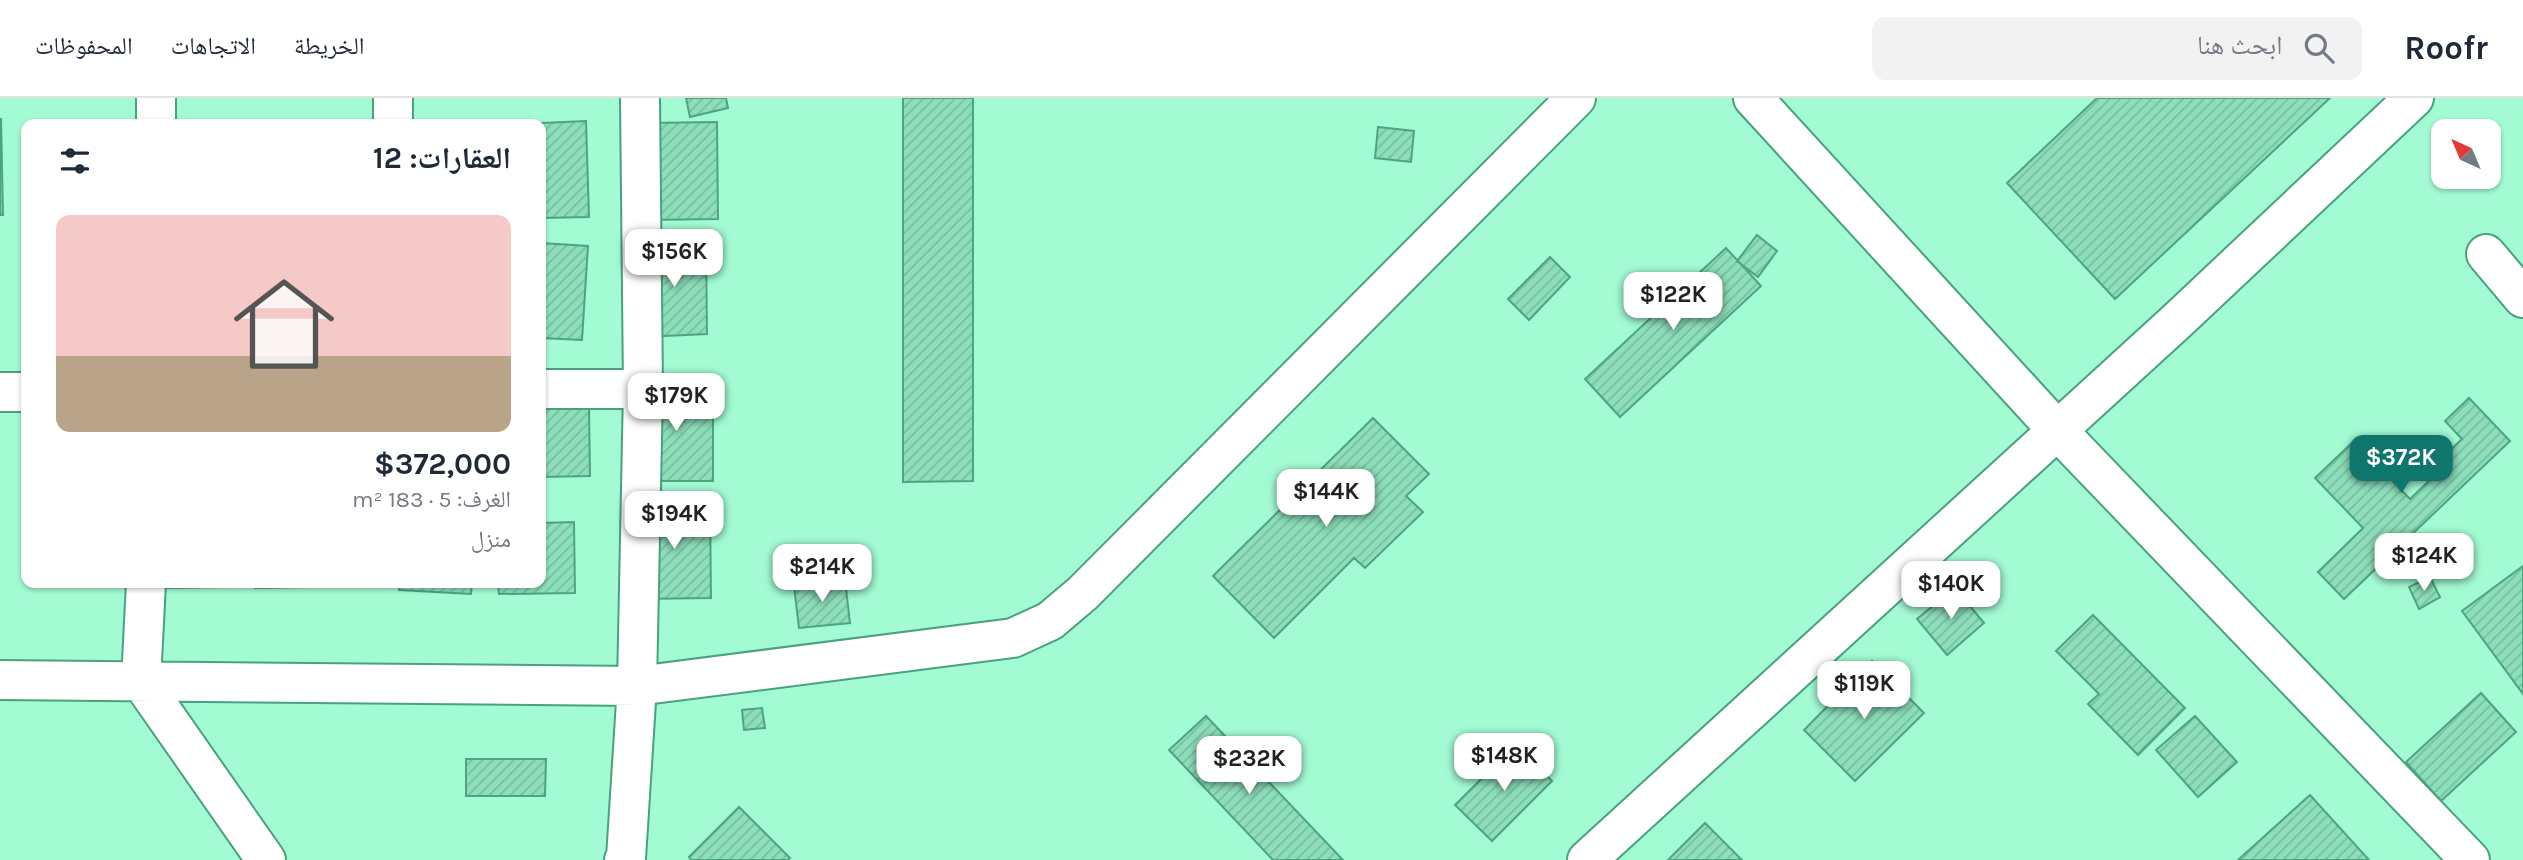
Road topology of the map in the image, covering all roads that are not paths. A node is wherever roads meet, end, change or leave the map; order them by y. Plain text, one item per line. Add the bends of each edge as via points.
1 (156, 98) edge
2 (393, 98) edge
3 (640, 98) edge
4 (1576, 98) edge
5 (1753, 98) edge
6 (2414, 98) edge
7 (156, 119) edge
8 (393, 119) edge
9 (2486, 254) dead end
10 (2523, 298) edge
11 (546, 389) edge
12 (643, 389) junction
13 (0, 392) edge
14 (21, 392) edge
15 (2057, 430) junction
16 (146, 588) edge
17 (0, 680) edge
18 (141, 681) junction
19 (637, 686) junction
20 (626, 859) edge
21 (266, 860) edge
22 (1587, 860) edge
23 (2470, 860) edge

1 - 7 street
2 - 8 street
3 - 12 street
4 - 19 street via 1051,621 1013,638
5 - 15 street
6 - 15 street
9 - 10 street
11 - 12 street
12 - 19 street
13 - 14 street
15 - 22 street
15 - 23 street
16 - 18 street
17 - 18 street
18 - 19 street
18 - 21 street
19 - 20 street

